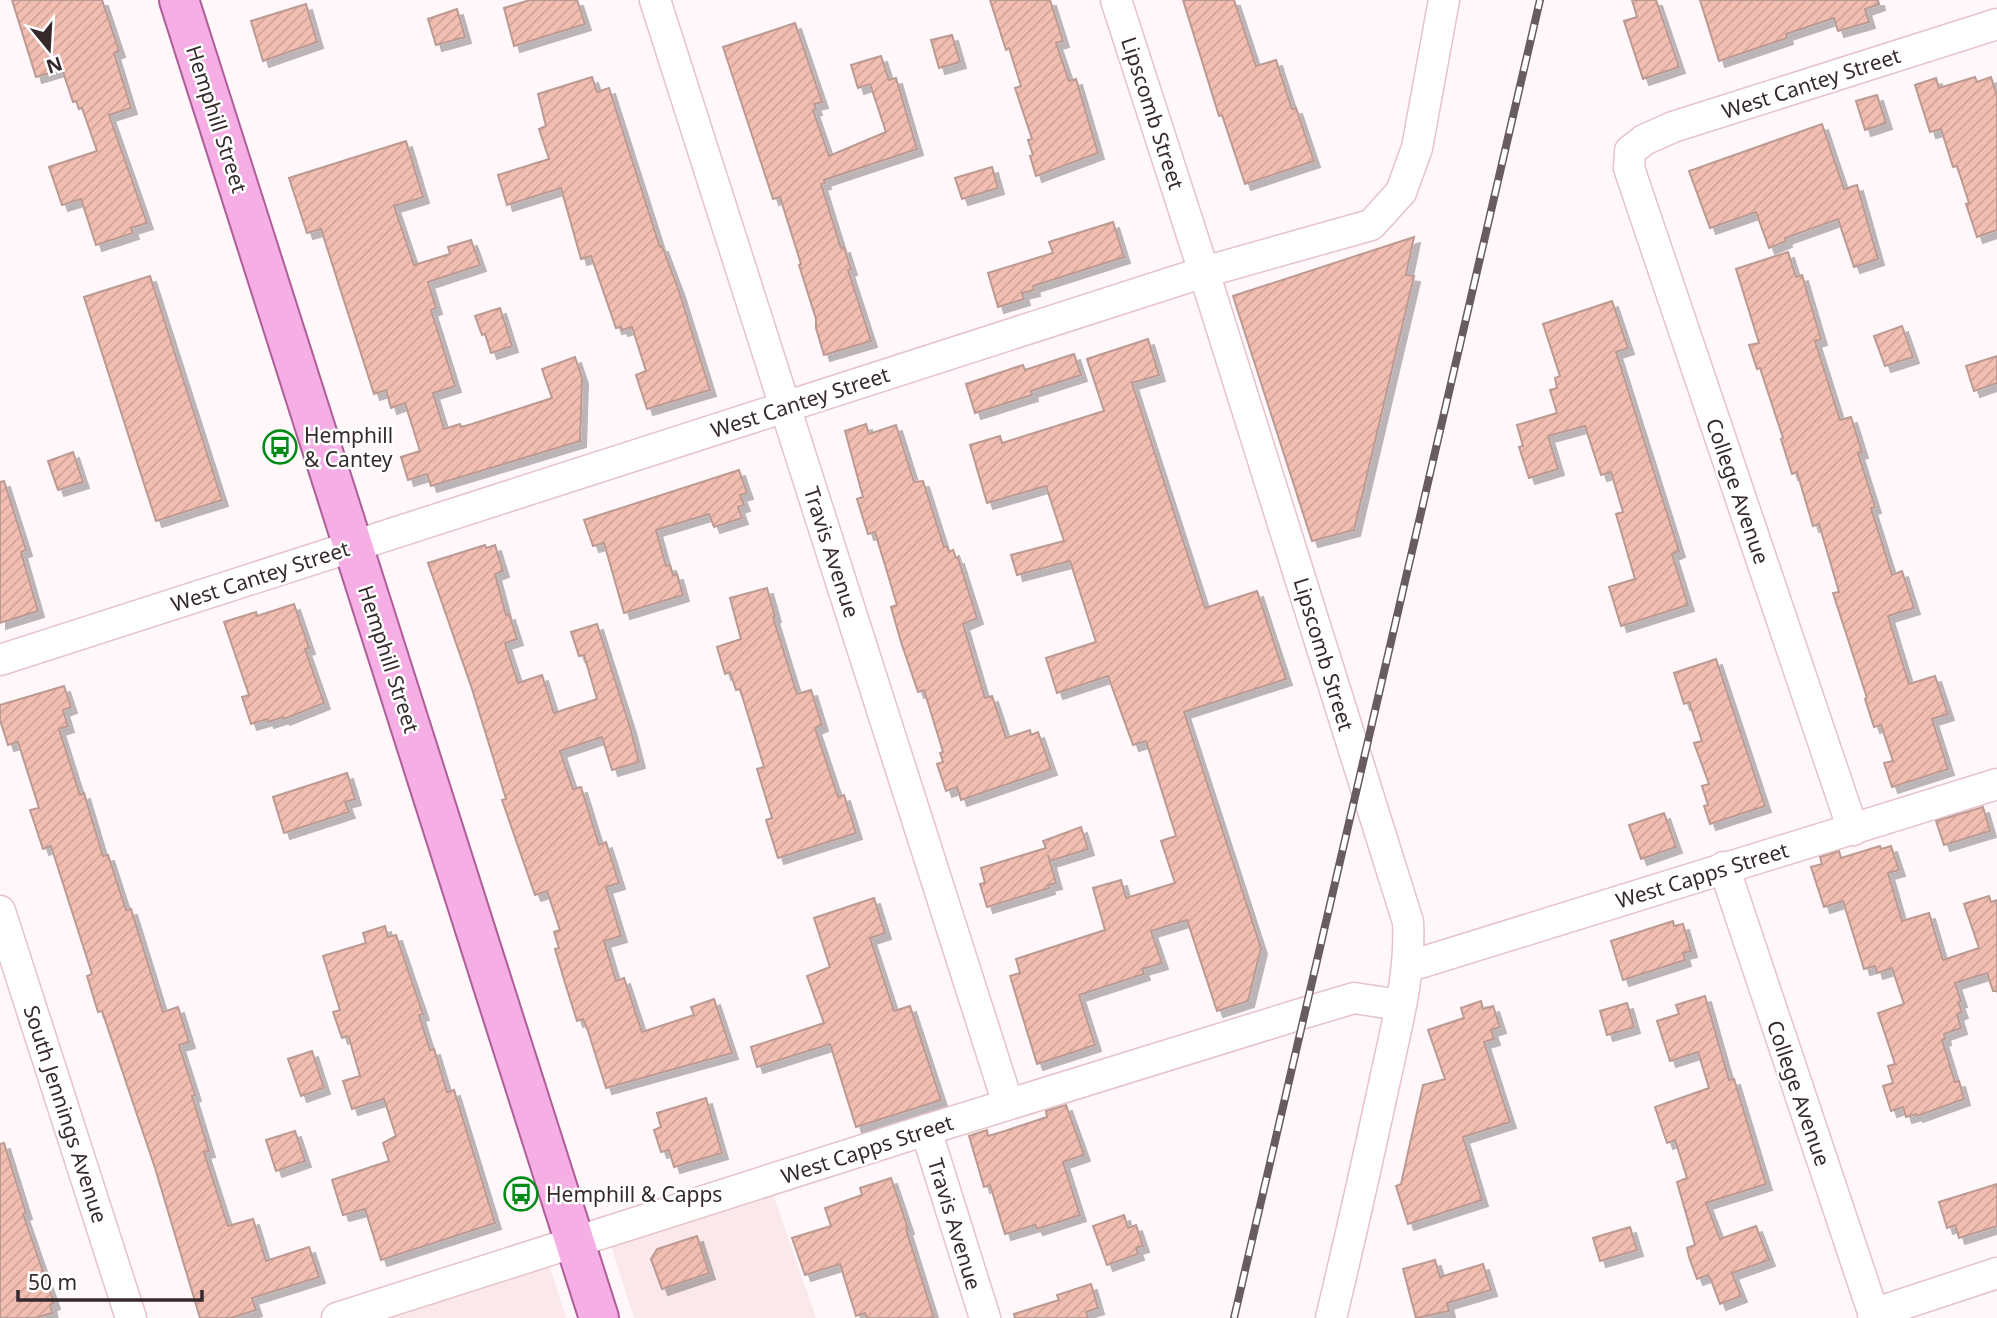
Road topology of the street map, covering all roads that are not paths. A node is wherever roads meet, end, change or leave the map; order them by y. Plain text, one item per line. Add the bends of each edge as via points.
1 (179, 0) edge
2 (655, 0) edge
3 (1116, 0) edge
4 (1444, 0) edge
5 (1997, 24) edge
6 (1630, 151) joint
7 (1204, 272) junction
8 (785, 407) junction
9 (353, 546) junction
10 (0, 660) edge
11 (1997, 784) edge
12 (1853, 830) junction
13 (1724, 867) junction
14 (0, 911) edge
15 (1407, 967) junction
16 (1400, 1005) junction
17 (1008, 1104) junction
18 (926, 1130) junction
19 (575, 1243) junction
20 (1997, 1273) edge
21 (1874, 1316) edge
22 (131, 1318) edge
23 (337, 1318) edge
24 (599, 1318) edge
25 (985, 1318) edge
26 (1331, 1318) edge

1 - 9 main road, Hemphill Street
2 - 8 street, Travis Avenue
3 - 7 street, Lipscomb Street
4 - 7 street, West Cantey Street via 1417,148 1401,192 1371,225
5 - 6 street, West Cantey Street via 1673,127
6 - 12 street, College Avenue via 1629,169
7 - 8 street, West Cantey Street
7 - 15 street, Lipscomb Street via 1408,922
8 - 9 street, West Cantey Street
8 - 17 street, Travis Avenue
9 - 10 street, West Cantey Street
9 - 19 main road, Hemphill Street
11 - 12 street, West Capps Street
12 - 13 street, West Capps Street
13 - 15 street, West Capps Street
13 - 21 street, College Avenue
14 - 22 street, South Jennings Avenue
15 - 16 street, Lipscomb Street
16 - 17 street, West Capps Street via 1354,998
16 - 26 street, Lipscomb Street
17 - 18 street, West Capps Street
18 - 19 street, West Capps Street
18 - 25 street, Travis Avenue
19 - 23 street, West Capps Street
19 - 24 main road, Hemphill Street
20 - 21 street

